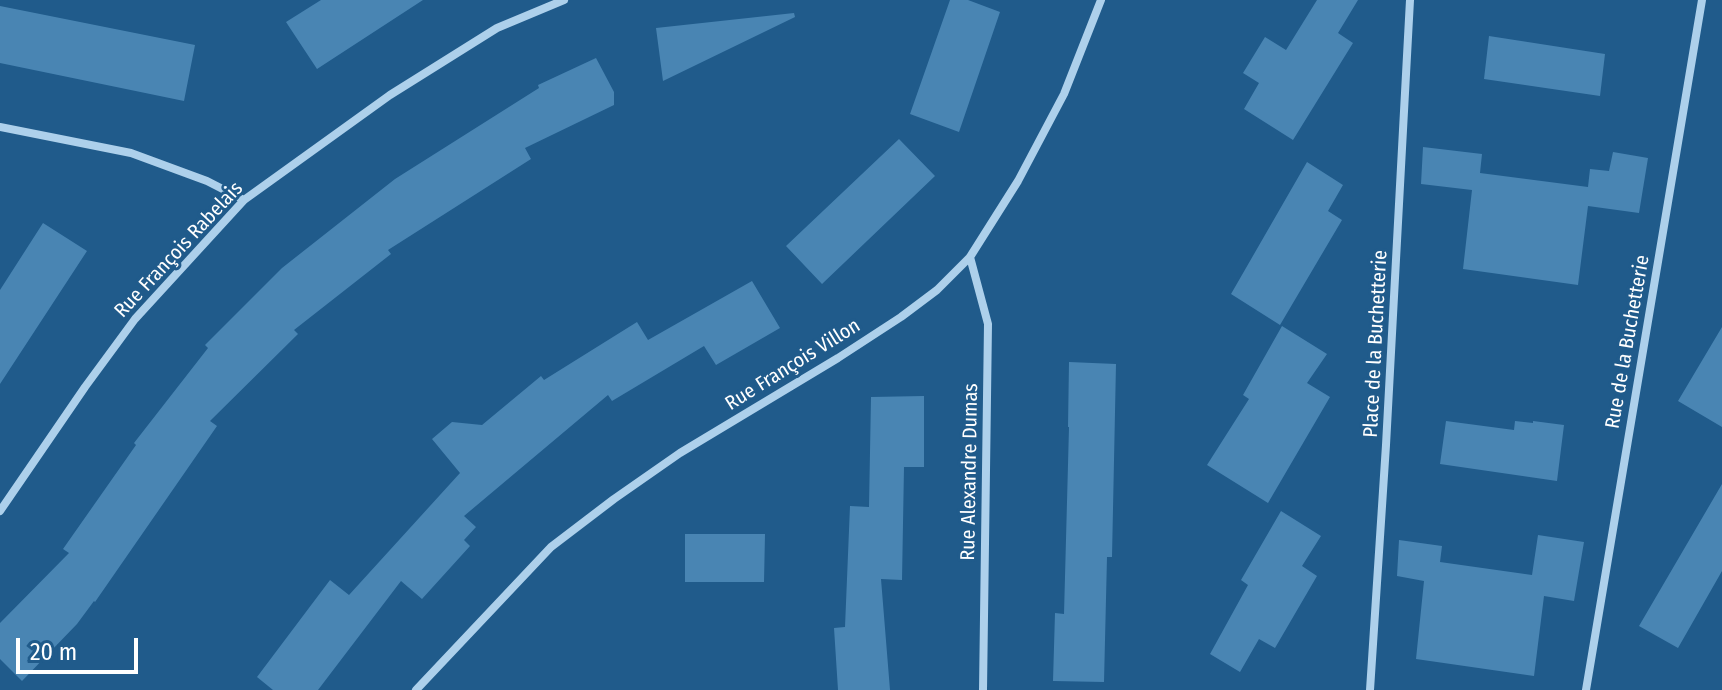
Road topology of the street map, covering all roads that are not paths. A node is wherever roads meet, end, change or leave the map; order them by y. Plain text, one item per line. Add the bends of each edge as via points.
1 (564, 0) edge
2 (1101, 0) edge
3 (1410, 0) edge
4 (1702, 0) edge
5 (0, 127) edge
6 (244, 200) junction
7 (970, 257) junction
8 (0, 511) edge
9 (416, 690) edge
10 (983, 690) edge
11 (1370, 690) edge
12 (1586, 690) edge

1 - 6 street, Rue François Rabelais via 497,28 390,95
2 - 7 street, Rue François Villon via 1064,94
3 - 11 street, Place de la Buchetterie
4 - 12 street, Rue de la Buchetterie
5 - 6 street via 131,153
6 - 8 street, Rue François Rabelais via 135,319
7 - 9 street, Rue François Villon via 901,317 680,453 551,547
7 - 10 street, Rue Alexandre Dumas via 988,324

